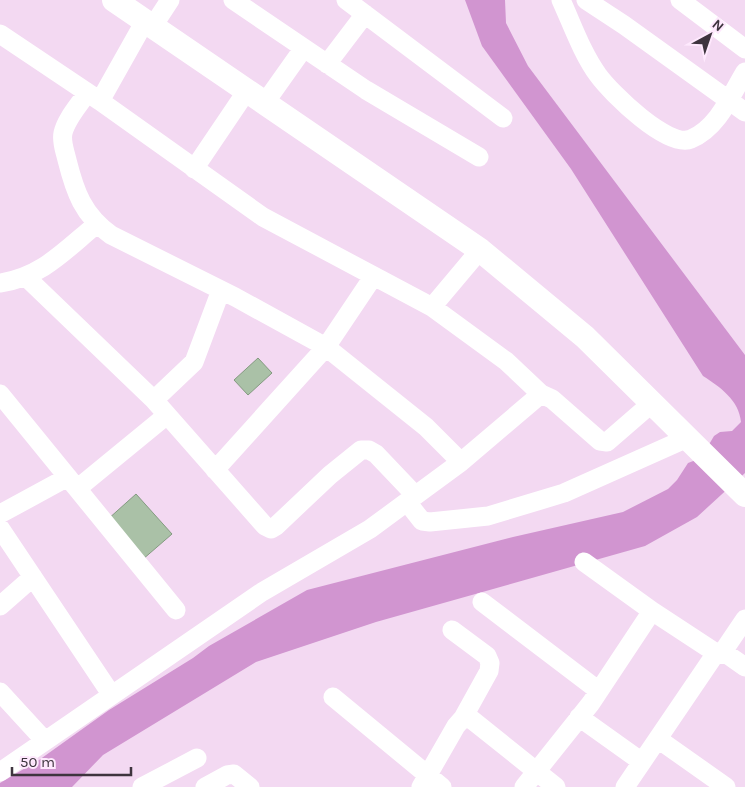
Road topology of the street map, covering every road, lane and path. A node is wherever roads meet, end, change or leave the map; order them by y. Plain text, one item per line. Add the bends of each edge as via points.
1 (114, 0) edge
2 (170, 0) edge
3 (233, 0) edge
4 (346, 0) edge
5 (561, 0) edge
6 (586, 0) edge
7 (680, 0) edge
8 (365, 14) junction
9 (149, 24) junction
10 (0, 34) edge
11 (303, 48) junction
12 (745, 49) edge
13 (327, 64) junction
14 (745, 72) edge
15 (94, 97) junction
16 (255, 98) junction
17 (728, 100) junction
18 (745, 112) edge
19 (503, 118) dead end
20 (479, 157) dead end
21 (194, 169) junction
22 (97, 224) junction
23 (480, 250) junction
24 (373, 277) junction
25 (27, 278) junction
26 (0, 283) edge
27 (221, 290) junction
28 (432, 307) junction
29 (326, 347) junction
30 (0, 394) edge
31 (541, 394) junction
32 (154, 400) junction
33 (652, 403) junction
34 (167, 415) junction
35 (687, 441) junction
36 (461, 462) junction
37 (215, 470) junction
38 (73, 482) junction
39 (745, 495) edge
40 (411, 498) junction
41 (0, 514) edge
42 (0, 528) edge
43 (584, 562) dead end
44 (33, 577) junction
45 (482, 602) dead end
46 (0, 606) edge
47 (176, 610) dead end
48 (652, 611) junction
49 (745, 619) edge
50 (452, 630) dead end
51 (719, 653) junction
52 (745, 666) edge
53 (599, 691) junction
54 (0, 692) edge
55 (111, 694) junction
56 (334, 696) dead end
57 (579, 717) junction
58 (463, 718) junction
59 (658, 739) junction
60 (44, 741) junction
61 (197, 758) dead end
62 (642, 762) junction
63 (536, 770) junction
64 (0, 772) edge
65 (431, 784) edge
66 (146, 786) edge
67 (205, 787) edge
68 (250, 787) edge
69 (524, 787) edge
70 (556, 787) edge
71 (625, 787) edge
72 (726, 787) edge

1 - 9 street
2 - 9 street
3 - 11 street
4 - 8 street
5 - 17 street via 597,74 660,134 690,140 704,132
6 - 17 street
7 - 12 street
8 - 13 street
8 - 19 street
9 - 15 street
9 - 16 street
10 - 15 street
11 - 13 street
11 - 16 street
13 - 20 street via 417,122
14 - 17 street
15 - 21 street
15 - 22 street via 69,120 63,132 63,144 74,190
16 - 21 street
16 - 23 street
17 - 18 street
21 - 24 street via 263,217
22 - 25 street
22 - 27 street via 111,235
23 - 28 street
23 - 33 street via 585,337
24 - 28 street
24 - 29 street
25 - 26 street
25 - 32 street
27 - 29 street
27 - 32 street via 194,362
28 - 31 street via 506,361
29 - 36 street via 426,427
29 - 37 street
30 - 38 street
31 - 33 street via 552,399 600,440 608,442
31 - 36 street
32 - 34 street
33 - 35 street
34 - 37 street
34 - 38 street
35 - 39 street
35 - 40 street via 564,493 488,516 422,521
36 - 40 street
37 - 40 street via 270,529 361,450 376,454
38 - 41 street
38 - 47 street
40 - 55 street via 370,529 262,592
42 - 44 street
43 - 48 street
44 - 46 street
44 - 55 street
45 - 53 street
48 - 51 street
48 - 53 street
49 - 51 street
50 - 58 street via 487,656 490,663 489,671
51 - 52 street
51 - 59 street
53 - 57 street
54 - 60 street
55 - 60 street
56 - 65 street
57 - 62 street
57 - 63 street
58 - 63 street via 472,720
58 - 65 street via 456,726
59 - 62 street
59 - 72 street
60 - 64 street
61 - 66 street
62 - 71 street
63 - 69 street
63 - 70 street
67 - 68 street via 234,774

